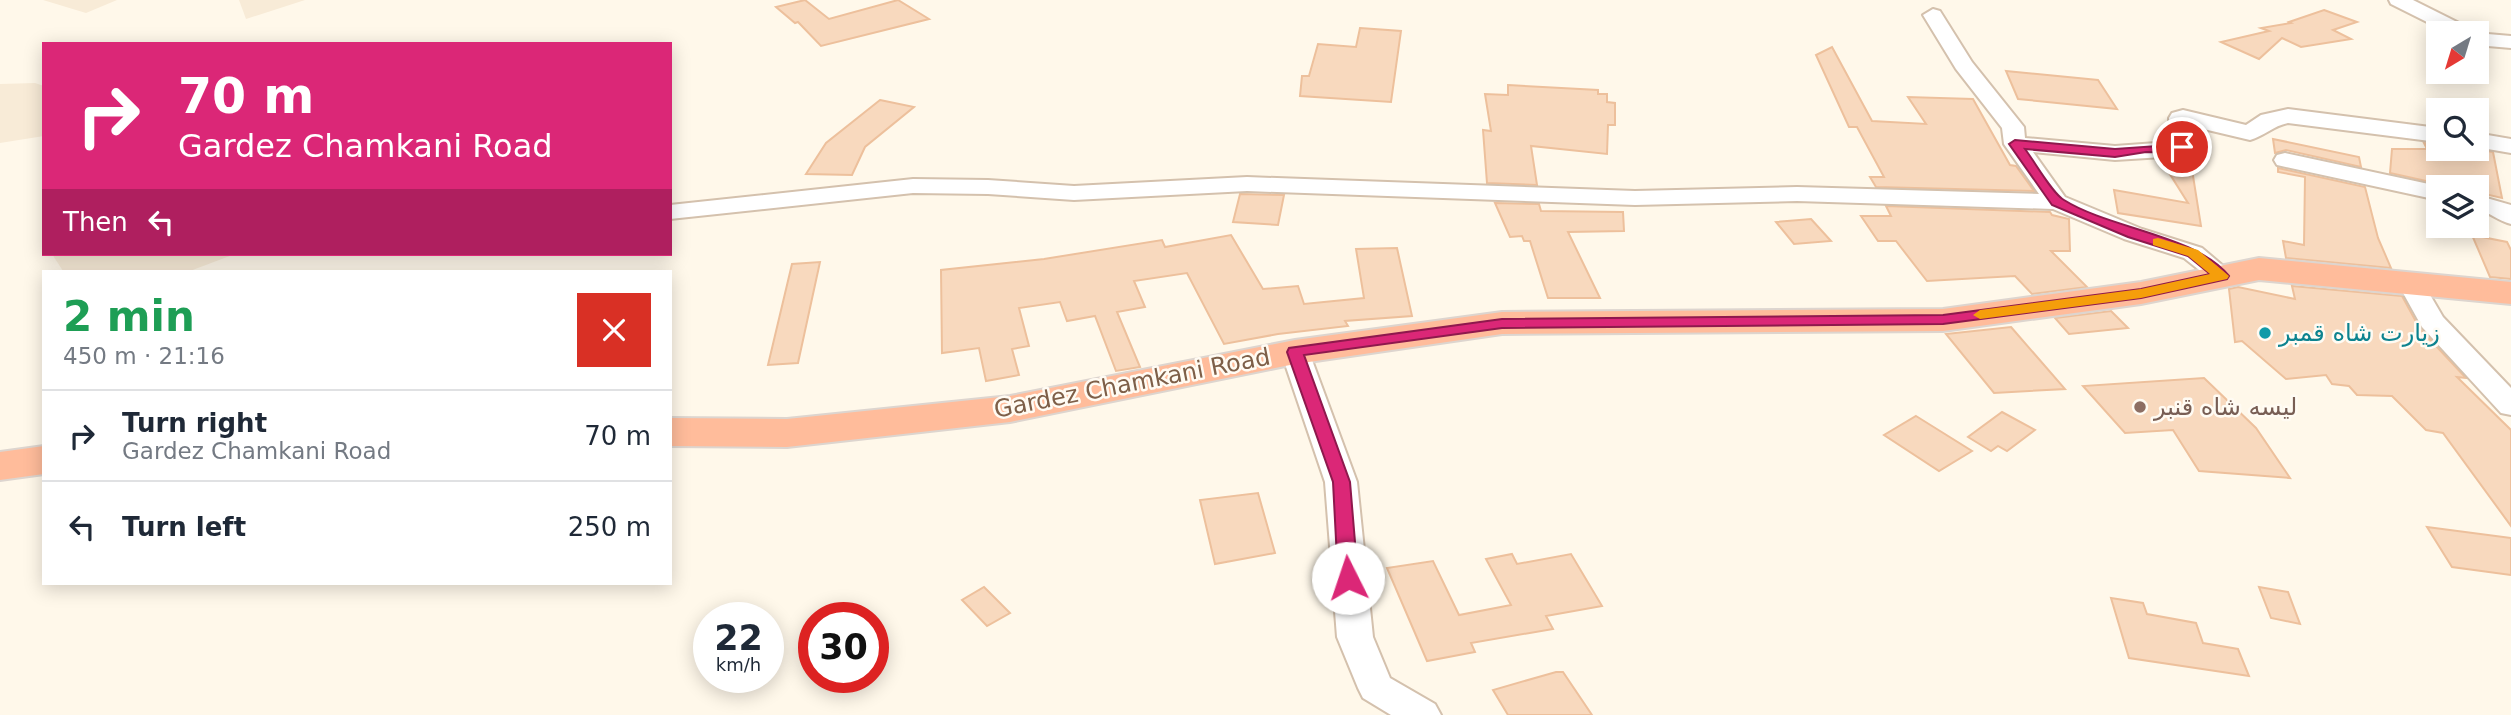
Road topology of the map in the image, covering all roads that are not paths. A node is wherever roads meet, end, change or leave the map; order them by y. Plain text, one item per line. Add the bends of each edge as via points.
1 (2398, 0) edge
2 (1933, 15) dead end
3 (2441, 21) edge
4 (2489, 40) edge
5 (2511, 42) edge
6 (2426, 133) edge
7 (2489, 142) edge
8 (2015, 144) junction
9 (2511, 146) edge
10 (2285, 160) dead end
11 (2426, 190) edge
12 (2057, 202) junction
13 (2489, 205) edge
14 (672, 212) edge
15 (2511, 217) edge
16 (2222, 276) junction
17 (2410, 282) junction
18 (2511, 293) edge
19 (1295, 352) junction
20 (2511, 406) edge
21 (672, 432) edge
22 (42, 460) edge
23 (0, 466) edge
24 (1422, 715) edge

1 - 3 street
2 - 8 street via 1963,65 2013,127
4 - 5 street
6 - 8 street via 2288,116 2269,120 2250,133 2183,117 2179,149 2115,153
7 - 9 street
8 - 12 street
10 - 11 street
12 - 14 street via 1797,194 1635,198 1247,184 1074,193 913,186
12 - 16 street via 2193,253
13 - 15 street
16 - 17 highway, Gardez Chamkani Road via 2259,269
16 - 19 highway, Gardez Chamkani Road via 2141,293 1943,320 1502,323
17 - 18 highway, Gardez Chamkani Road
17 - 20 street via 2432,321
19 - 21 highway, Gardez Chamkani Road via 1010,409 788,433
19 - 24 street via 1342,482 1355,638 1376,688
22 - 23 highway

